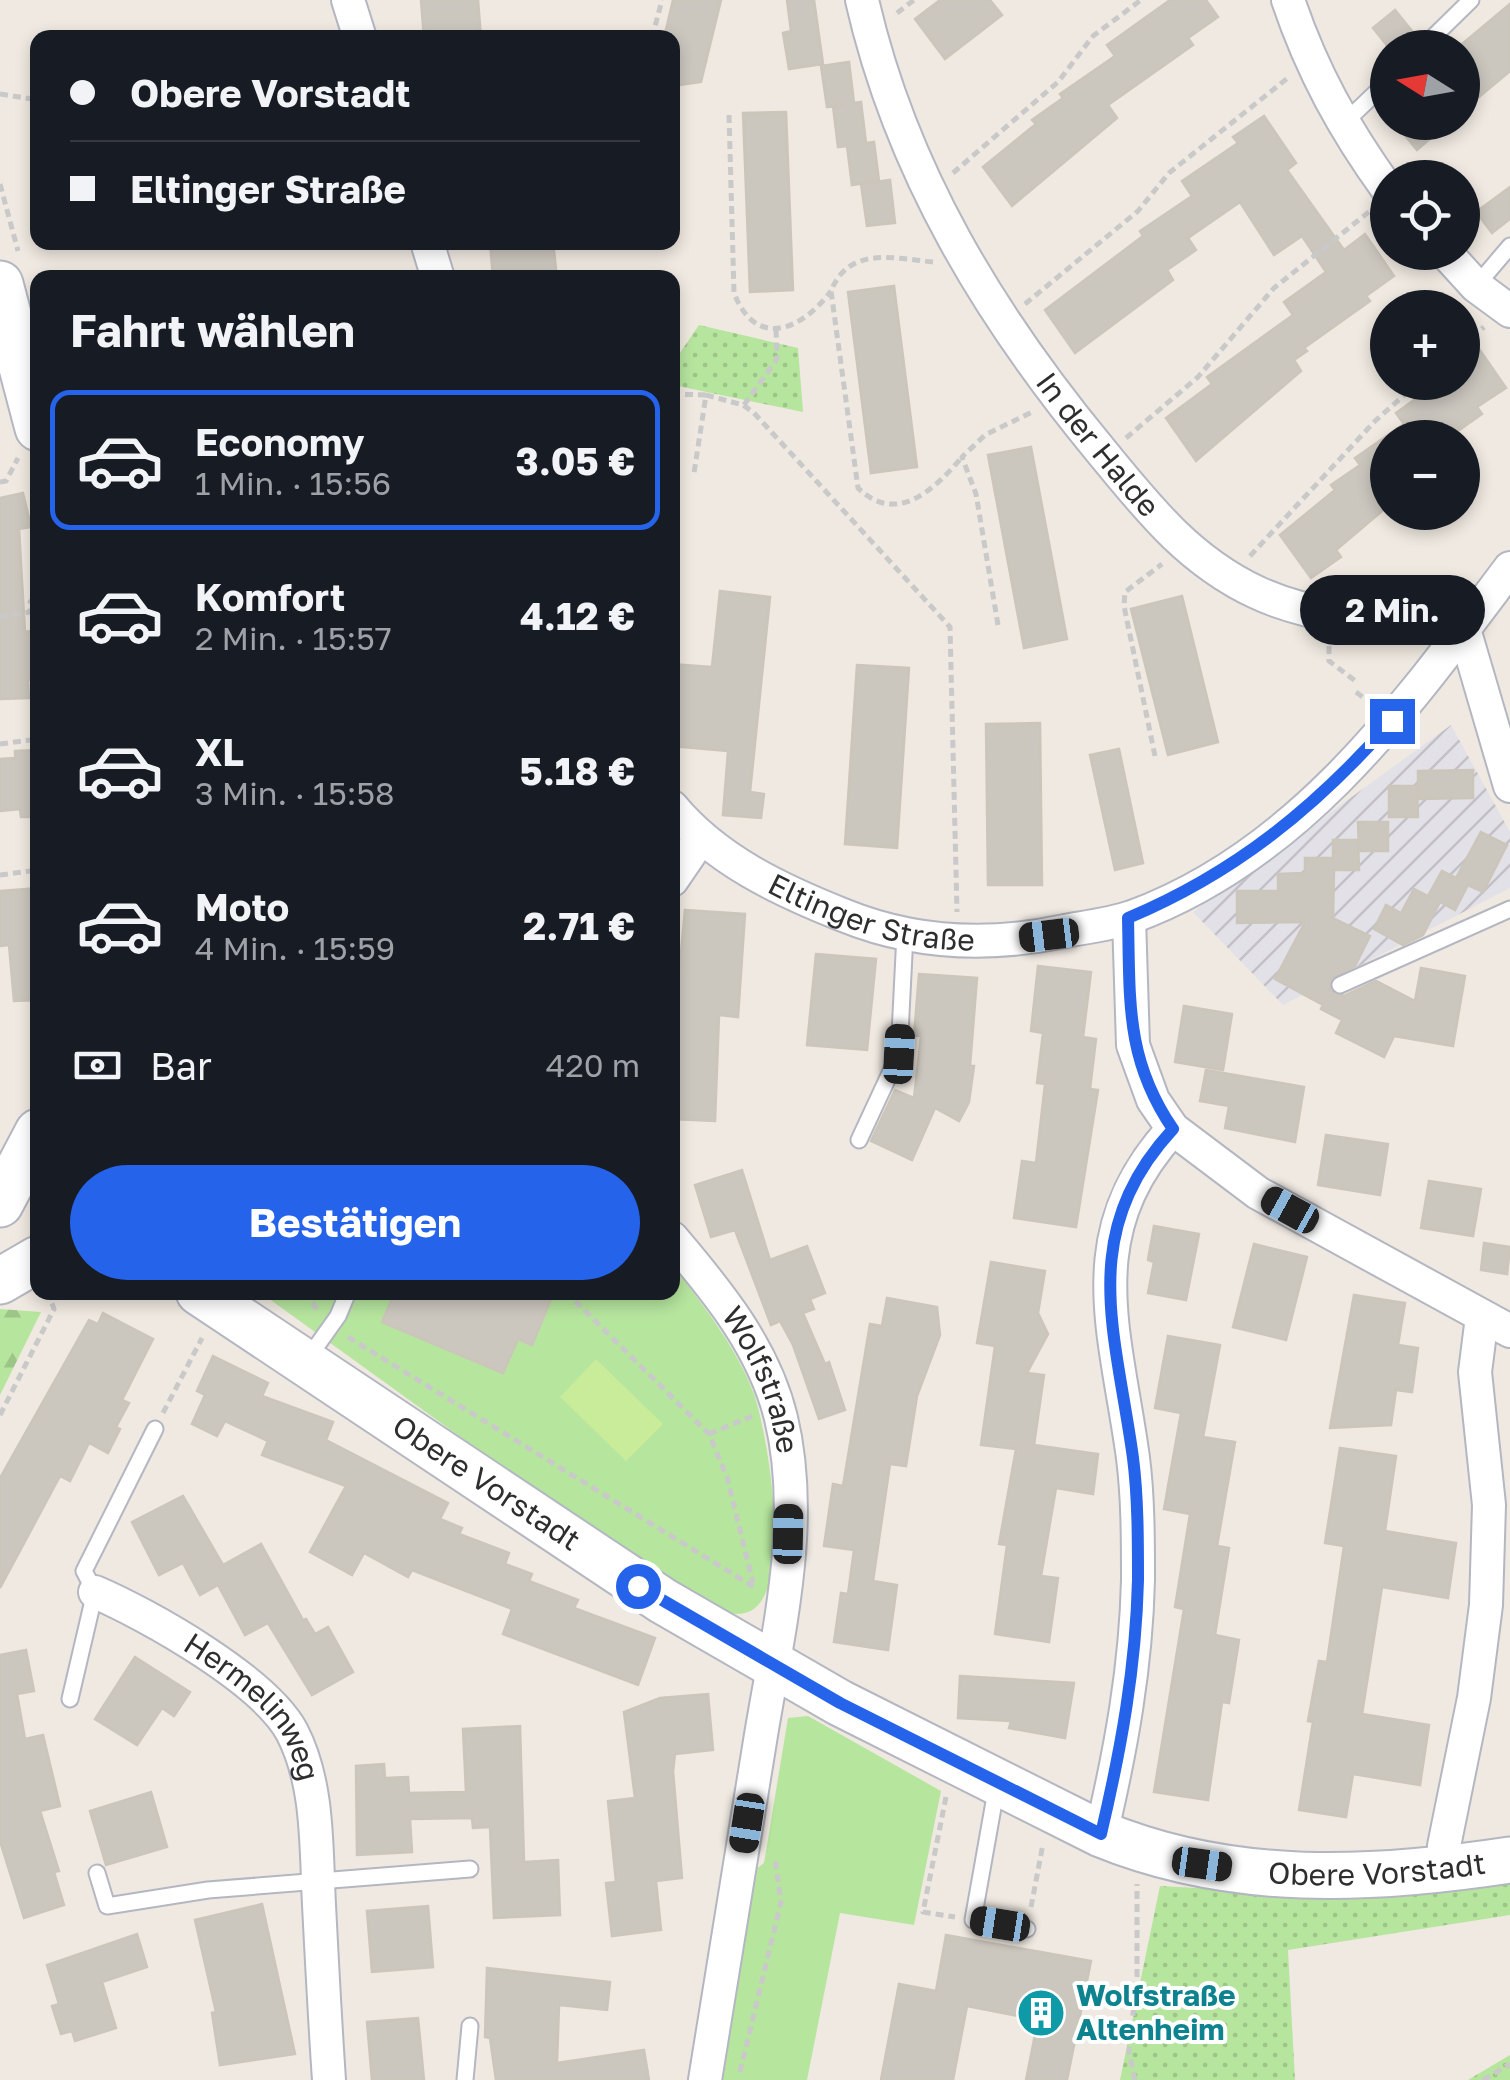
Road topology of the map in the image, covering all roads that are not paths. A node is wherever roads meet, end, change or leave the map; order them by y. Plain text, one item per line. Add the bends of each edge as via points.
1 (348, 0) edge
2 (862, 0) edge
3 (1288, 0) edge
4 (1471, 0) edge
5 (357, 30) edge
6 (1440, 30) edge
7 (1370, 98) edge
8 (1342, 125) junction
9 (1370, 180) edge
10 (1510, 246) edge
11 (1461, 270) edge
12 (0, 284) edge
13 (1476, 286) junction
14 (1510, 311) edge
15 (30, 428) edge
16 (1510, 568) edge
17 (1464, 630) junction
18 (1510, 786) edge
19 (680, 816) edge
20 (700, 839) junction
21 (680, 868) edge
22 (1510, 909) edge
23 (1128, 918) junction
24 (905, 934) junction
25 (1340, 986) dead end
26 (1173, 1129) junction
27 (859, 1140) dead end
28 (30, 1156) edge
29 (17, 1194) edge
30 (680, 1247) edge
31 (30, 1263) edge
32 (0, 1280) edge
33 (210, 1300) edge
34 (343, 1300) edge
35 (1496, 1324) edge
36 (318, 1344) junction
37 (155, 1429) road end
38 (96, 1592) junction
39 (773, 1664) junction
40 (70, 1699) dead end
41 (997, 1786) junction
42 (1101, 1834) junction
43 (1510, 1860) edge
44 (470, 1869) dead end
45 (1444, 1870) junction
46 (97, 1873) dead end
47 (318, 1883) junction
48 (1026, 1929) dead end
49 (470, 2026) dead end
50 (329, 2080) edge
51 (465, 2080) edge
52 (705, 2080) edge

1 - 5 street
2 - 17 street, In der Halde via 894,112 958,252 1058,399 1185,547 1282,602
3 - 8 street via 1308,61
4 - 6 lane
7 - 8 lane
8 - 9 street
10 - 13 lane
11 - 13 street
12 - 15 main road
13 - 14 street
16 - 17 street
17 - 18 street
17 - 23 street, Eltinger Straße via 1392,721 1312,805 1234,866
19 - 20 street, Eltinger Straße
20 - 21 street
20 - 24 street, Eltinger Straße via 817,905
22 - 25 lane
23 - 24 street, Eltinger Straße via 1049,935 958,941
23 - 26 street via 1133,1045 1153,1100
24 - 27 lane via 899,1054
26 - 35 street via 1258,1193
26 - 42 street via 1122,1200 1109,1270 1134,1464 1138,1577 1134,1676
28 - 29 main road
30 - 39 street, Wolfstraße via 731,1307 777,1406 790,1466
31 - 32 main road
33 - 36 main road, Obere Vorstadt
34 - 36 lane
35 - 45 street via 1475,1372 1489,1505 1486,1605
36 - 39 main road, Obere Vorstadt via 589,1555
37 - 38 lane via 84,1571
38 - 40 lane
38 - 47 street, Hermelinweg via 248,1682 292,1731 307,1772
39 - 41 main road, Obere Vorstadt
39 - 52 street, Wolfstraße
41 - 42 main road, Obere Vorstadt
41 - 48 lane via 973,1920
42 - 45 main road, Obere Vorstadt via 1146,1851 1278,1875 1354,1878
43 - 45 main road, Obere Vorstadt
44 - 47 lane
46 - 47 lane via 107,1906
47 - 50 street, Hermelinweg
49 - 51 lane

